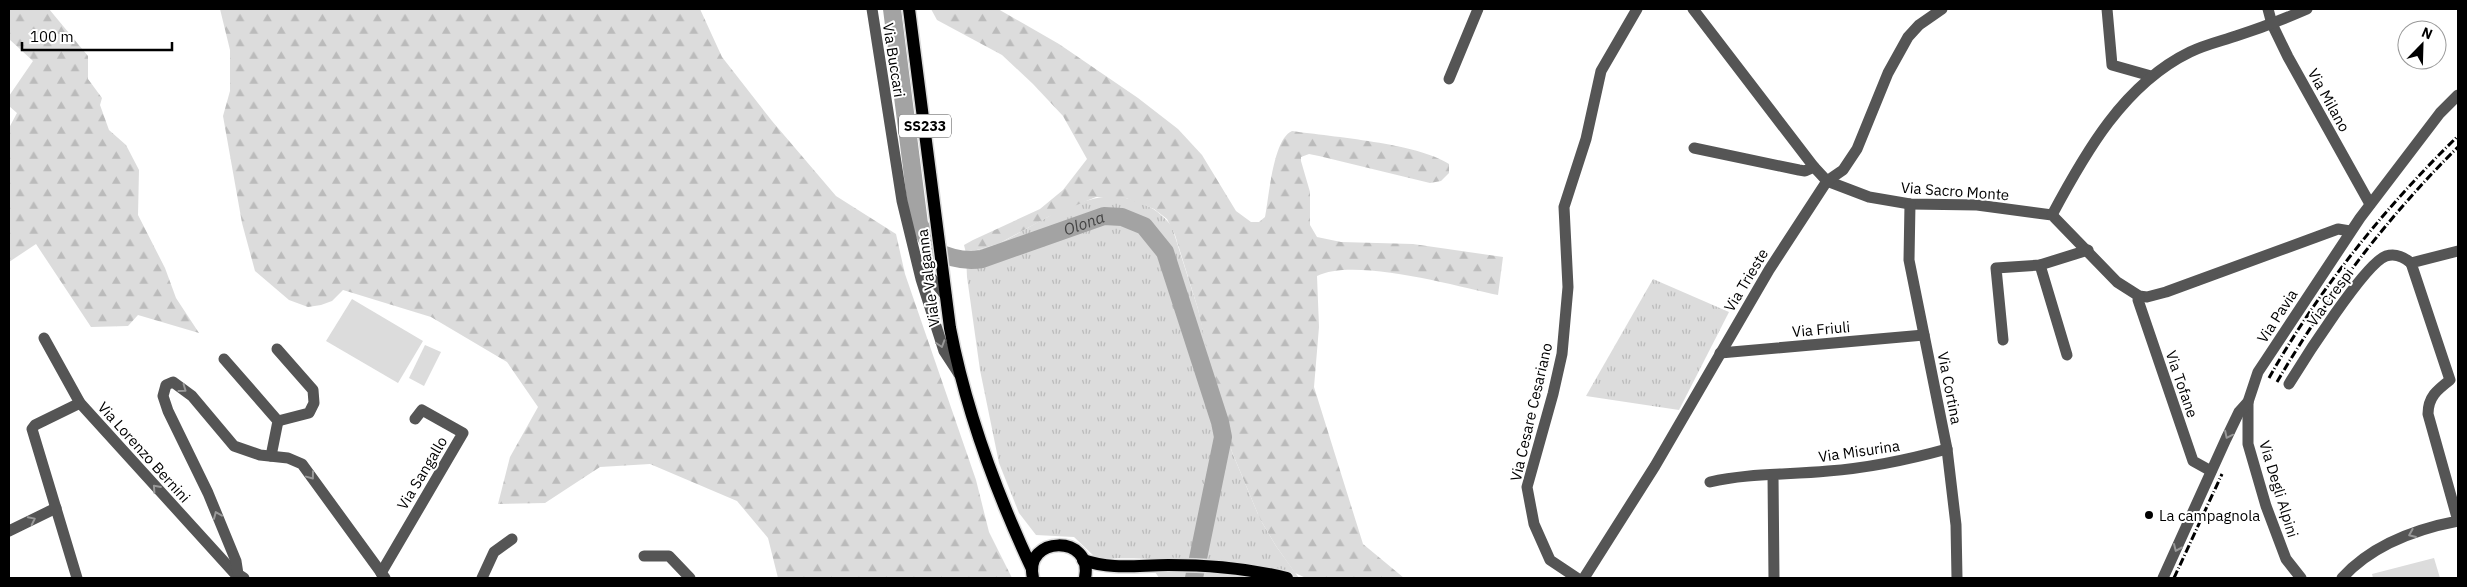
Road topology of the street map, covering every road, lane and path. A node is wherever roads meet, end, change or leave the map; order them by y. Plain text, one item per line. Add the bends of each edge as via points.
1 (872, 9) edge
2 (909, 9) edge
3 (1478, 9) edge
4 (1637, 9) edge
5 (1693, 9) edge
6 (1942, 9) edge
7 (2107, 9) edge
8 (2268, 9) edge
9 (2307, 9) edge
10 (2272, 24) junction
11 (2151, 76) junction
12 (1449, 79) dead end
13 (2458, 95) edge
14 (1694, 148) dead end
15 (1814, 167) junction
16 (1827, 181) junction
17 (1910, 204) junction
18 (2370, 204) junction
19 (2052, 215) junction
20 (2350, 231) junction
21 (2088, 250) junction
22 (2458, 251) edge
23 (918, 263) junction
24 (2410, 263) junction
25 (2040, 265) junction
26 (946, 296) junction
27 (2139, 296) junction
28 (1924, 335) junction
29 (44, 338) dead end
30 (2003, 340) dead end
31 (277, 349) dead end
32 (1720, 353) junction
33 (2067, 355) dead end
34 (224, 359) dead end
35 (959, 374) junction
36 (2289, 384) dead end
37 (2248, 402) junction
38 (80, 403) junction
39 (416, 419) dead end
40 (278, 421) junction
41 (1948, 453) junction
42 (271, 456) junction
43 (2211, 471) junction
44 (1773, 475) junction
45 (1710, 482) dead end
46 (56, 508) junction
47 (2458, 521) edge
48 (9, 531) edge
49 (1017, 535) junction
50 (512, 539) dead end
51 (1044, 549) junction
52 (644, 556) dead end
53 (1083, 560) junction
54 (1115, 568) junction
55 (1033, 574) edge
56 (383, 576) edge
57 (240, 577) edge
58 (78, 578) edge
59 (482, 578) edge
60 (690, 578) edge
61 (1086, 578) edge
62 (1287, 578) edge
63 (1577, 578) edge
64 (1584, 578) edge
65 (1774, 578) edge
66 (1958, 578) edge
67 (2163, 578) edge
68 (2301, 578) edge
69 (2342, 578) edge

1 - 23 street, Via Buccari via 902,201
2 - 26 main road, Viale Valganna / SS233
3 - 12 street
4 - 63 street, Via Cesare Cesariano via 1601,71 1586,139 1564,207 1568,287 1562,354 1527,487 1534,524 1550,560
5 - 15 street, Via Sacro Monte
6 - 16 street, Via Trieste via 1908,37 1888,73 1857,149 1843,170
7 - 11 street via 2112,65
8 - 10 street, Via Milano
9 - 10 street
10 - 11 street via 2191,51
10 - 18 street, Via Milano
11 - 19 street via 2098,137
13 - 18 street, Via Pavia via 2440,113
14 - 15 street via 1798,170
15 - 16 street, Via Sacro Monte
16 - 17 street, Via Sacro Monte via 1869,197
16 - 32 street, Via Trieste
17 - 19 street, Via Sacro Monte via 1977,205
17 - 28 street, Via Cortina via 1909,260
18 - 20 street, Via Pavia
19 - 21 street
20 - 27 street via 2338,229 2166,292
20 - 37 street, Via Pavia via 2262,366
21 - 25 street
21 - 27 street via 2117,282
22 - 24 street
23 - 26 street, Via Buccari
23 -> 35 street, Via Buccari via 944,351
24 - 36 street, Via Crespi via 2392,254 2378,260 2330,322
24 - 47 street via 2450,380 2431,397 2428,414
25 - 30 street via 1996,268
25 - 33 street
26 - 35 main road, Viale Valganna / SS233
27 - 43 street, Via Tofane via 2193,461
28 - 32 street, Via Friuli
28 - 41 street, Via Cortina
29 - 38 street, Via Lorenzo Bernini
31 - 40 street via 313,390 314,403 309,413
32 - 64 street, Via Trieste via 1655,466
34 - 40 street
35 - 49 main road, Viale Valganna / SS233 via 974,424
37 -> 43 street, Via Pavia via 2239,412
37 - 68 street, Via Degli Alpini via 2248,444 2266,506 2286,559
38 - 46 street via 32,429
57 -> 38 street, Via Lorenzo Bernini
39 - 56 street, Via Sangallo via 422,410 463,433
40 - 42 street
41 - 44 street, Via Misurina via 1891,464
41 - 66 street, Via Cortina
42 -> 56 street via 302,464
57 -> 42 street via 208,493 168,411 163,396 166,385 173,382 192,396 234,446
43 -> 67 street, Via Pavia
44 - 45 street, Via Misurina
44 - 65 street
48 -> 46 street
46 - 58 street
47 -> 69 street via 2436,525 2396,541 2361,560
49 - 51 main road
49 - 55 main road, Viale Valganna / SS233
50 - 59 street via 494,552
51 - 53 main road via 1066,545
51 - 55 main road via 1036,557
52 - 60 street via 668,556
53 - 54 main road
53 - 61 main road
54 - 61 main road
54 - 62 main road via 1208,566

